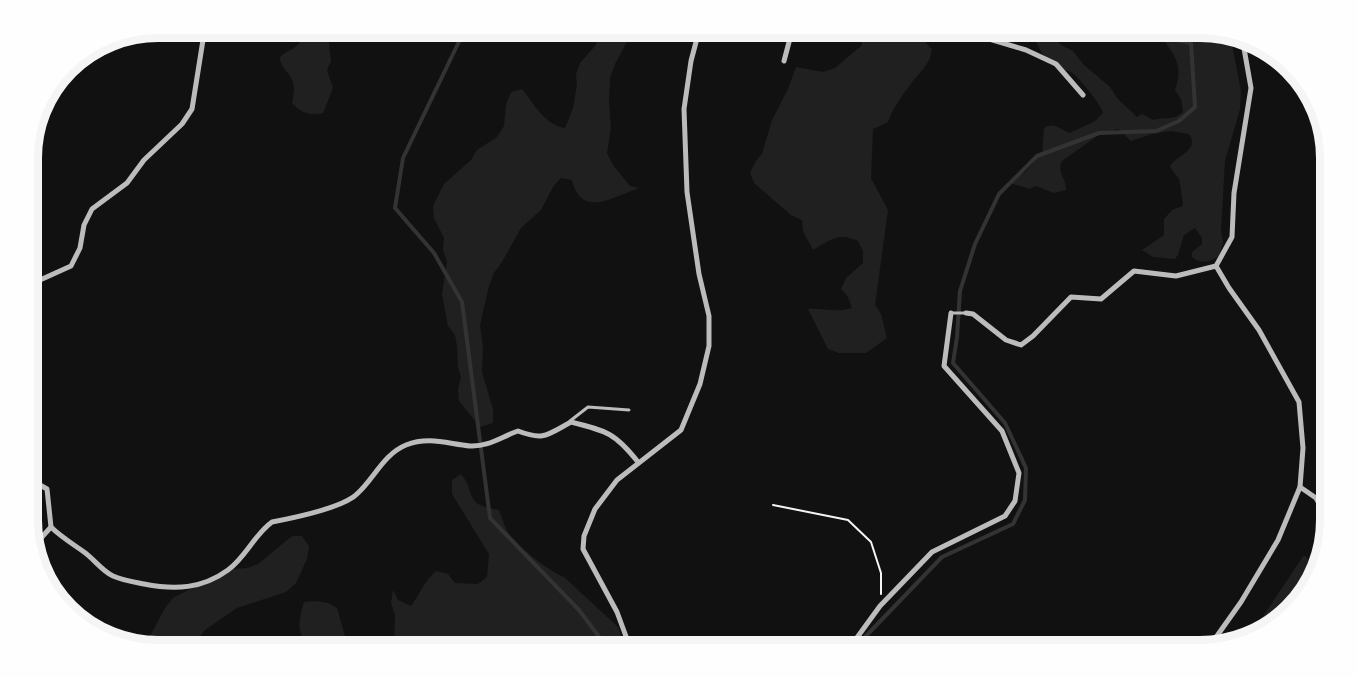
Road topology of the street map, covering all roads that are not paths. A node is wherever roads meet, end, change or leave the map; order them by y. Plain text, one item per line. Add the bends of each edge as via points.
1 (202, 38) edge
2 (697, 38) edge
3 (790, 38) edge
4 (986, 38) edge
5 (1244, 46) edge
6 (784, 61) dead end
7 (1083, 95) dead end
8 (1216, 266) junction
9 (38, 286) edge
10 (966, 313) joint
11 (951, 314) joint
12 (629, 410) dead end
13 (563, 426) junction
14 (638, 462) junction
15 (38, 484) edge
16 (1300, 487) junction
17 (1320, 505) edge
18 (51, 527) junction
19 (40, 541) edge
20 (1215, 638) edge
21 (856, 639) edge
22 (627, 640) edge

1 - 9 street via 192,109 127,183 92,209 71,267 40,280
2 - 14 street via 684,109 687,192 709,316 709,346 700,384 681,430
3 - 6 street
4 - 7 street via 1056,64
5 - 8 street via 1251,88 1234,193 1232,237
8 - 10 street via 1176,276 1134,271 1101,299 1071,297 1021,345 1006,340 973,314
8 - 16 street via 1259,330 1299,402 1304,448
10 - 11 lane
11 - 21 street via 944,366 1002,431 1019,473 1015,501 1005,516 932,552 880,606
12 - 13 lane via 588,407
13 - 14 street via 571,422 613,435
13 - 18 street via 542,437 518,431 496,442 470,446 434,441 405,445 384,461 358,495 328,509 272,522 230,569 194,586 168,588 112,575
14 - 22 street via 617,480 595,509 583,549
15 - 18 street via 46,489
16 - 17 street
16 - 20 street via 1278,540
18 - 19 street

